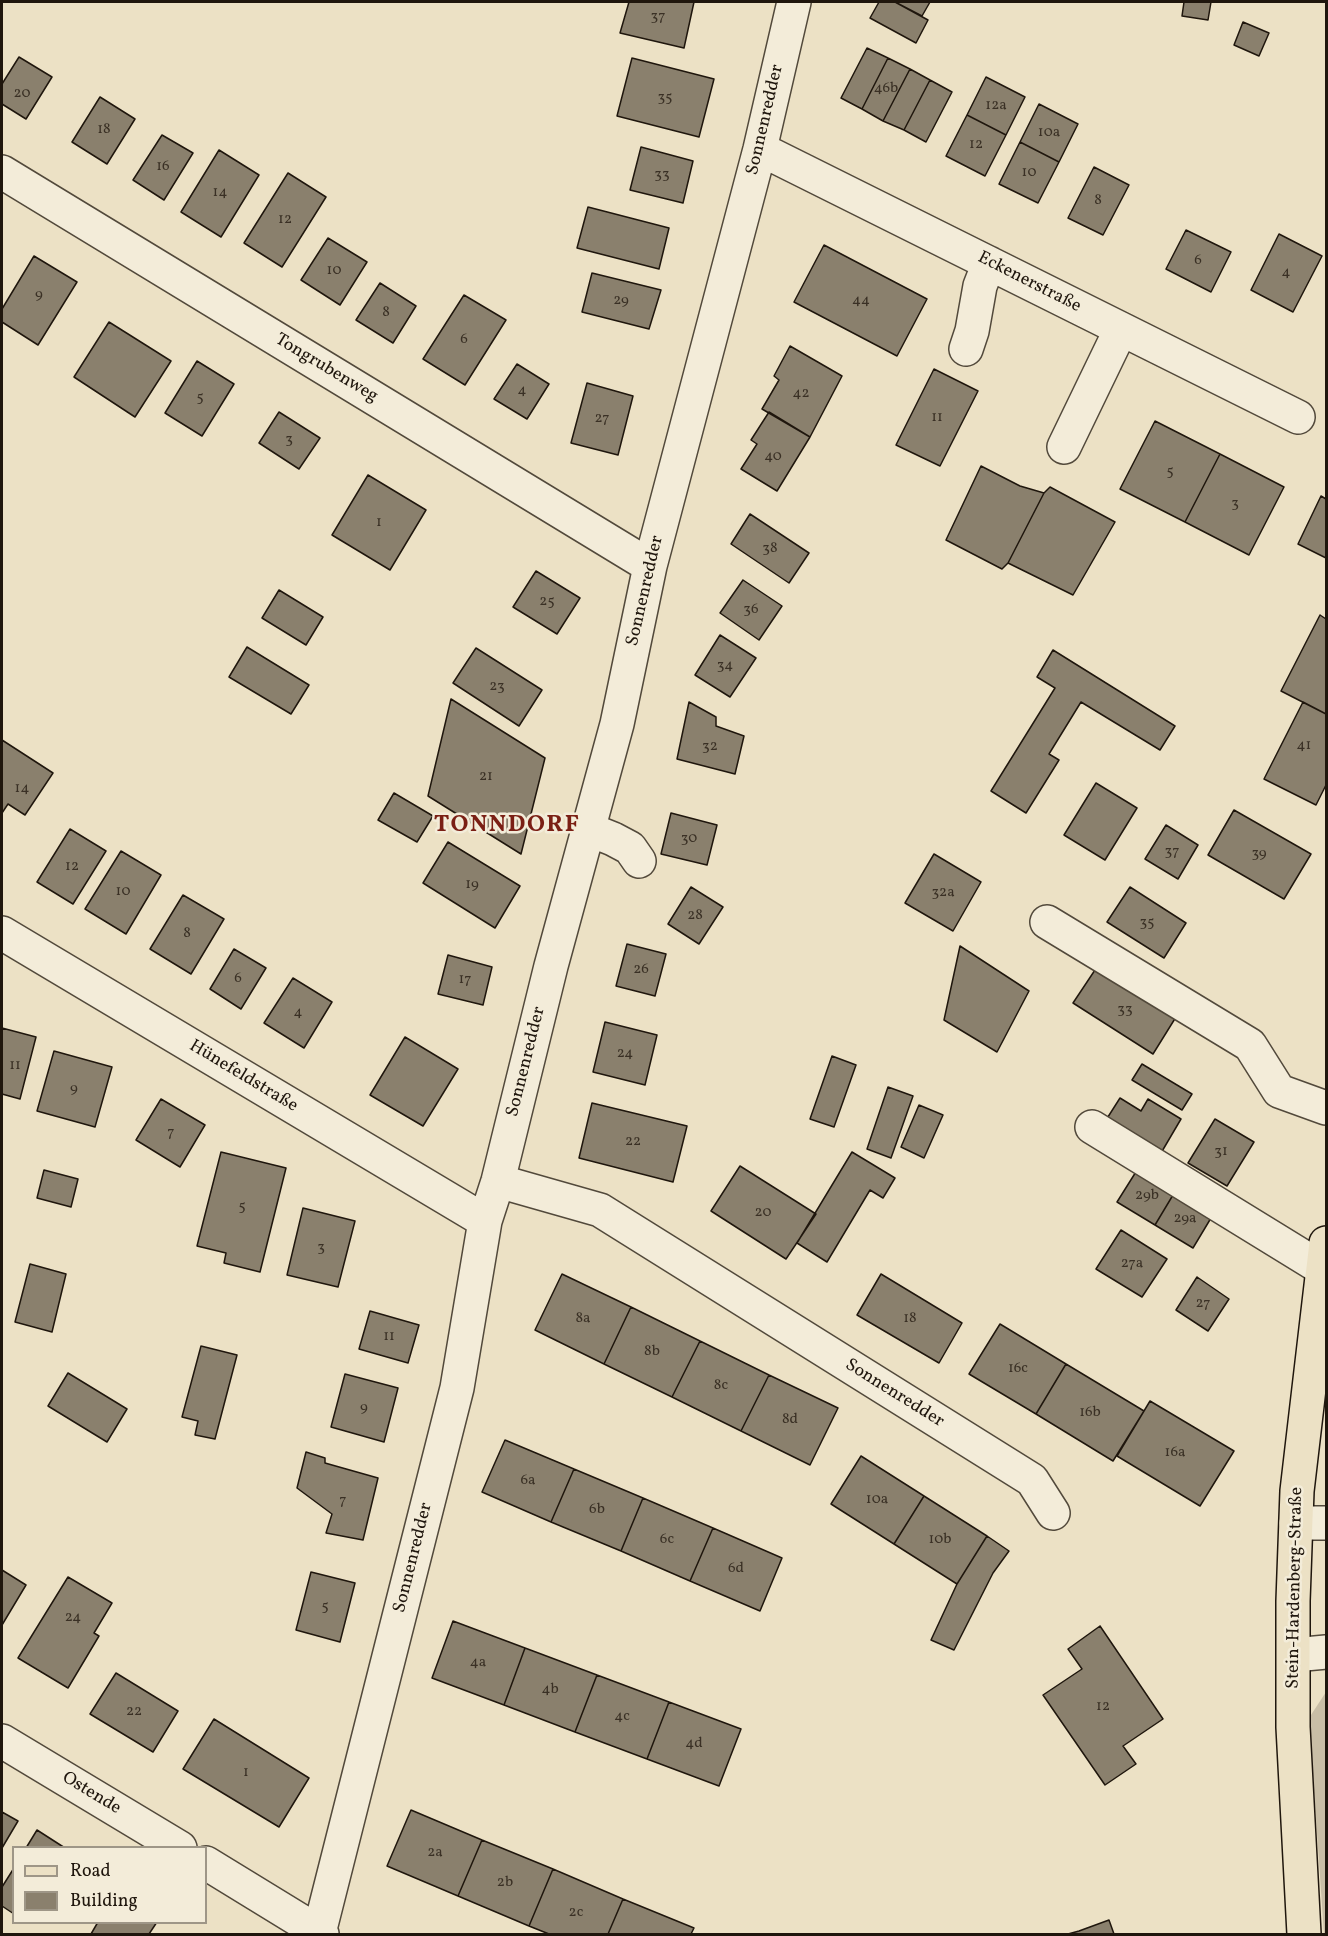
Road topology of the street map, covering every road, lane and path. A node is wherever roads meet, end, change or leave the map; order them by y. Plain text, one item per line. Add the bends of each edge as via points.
1 (794, 2) edge
2 (760, 149) junction
3 (2, 172) edge
4 (989, 263) junction
5 (1121, 329) junction
6 (966, 349) dead end
7 (1298, 417) dead end
8 (1064, 447) dead end
9 (650, 566) junction
10 (588, 829) junction
11 (639, 861) dead end
12 (1047, 922) dead end
13 (2, 933) edge
14 (1326, 1108) edge
15 (1092, 1127) dead end
16 (498, 1181) junction
17 (485, 1221) junction
18 (1325, 1256) edge
19 (1053, 1513) dead end
20 (1311, 1523) edge
21 (1326, 1652) edge
22 (1294, 1655) junction
23 (2, 1741) edge
24 (177, 1846) edge
25 (207, 1864) edge
26 (320, 1934) edge
27 (1304, 1935) edge

1 - 2 street, Sonnenredder
2 - 4 street, Eckenerstraße
2 - 9 street, Sonnenredder
3 - 9 street, Tongrubenweg
4 - 5 street, Eckenerstraße
4 - 6 street
5 - 7 street, Eckenerstraße
5 - 8 street
9 - 10 street, Sonnenredder via 617,724
10 - 11 street via 630,848
10 - 16 street, Sonnenredder
12 - 14 street via 1250,1045 1279,1091
13 - 17 street, Hünefeldstraße
15 - 18 street
16 - 17 street, Sonnenredder
16 - 19 street, Sonnenredder via 600,1210 1032,1480
17 - 26 street, Sonnenredder via 457,1388
18 - 20 main road, Stein-Hardenberg-Straße via 1299,1479
20 - 22 main road, Stein-Hardenberg-Straße via 1293,1601
21 - 22 street
22 - 27 main road, Stein-Hardenberg-Straße via 1293,1727
23 - 24 street, Ostende
25 - 26 street

